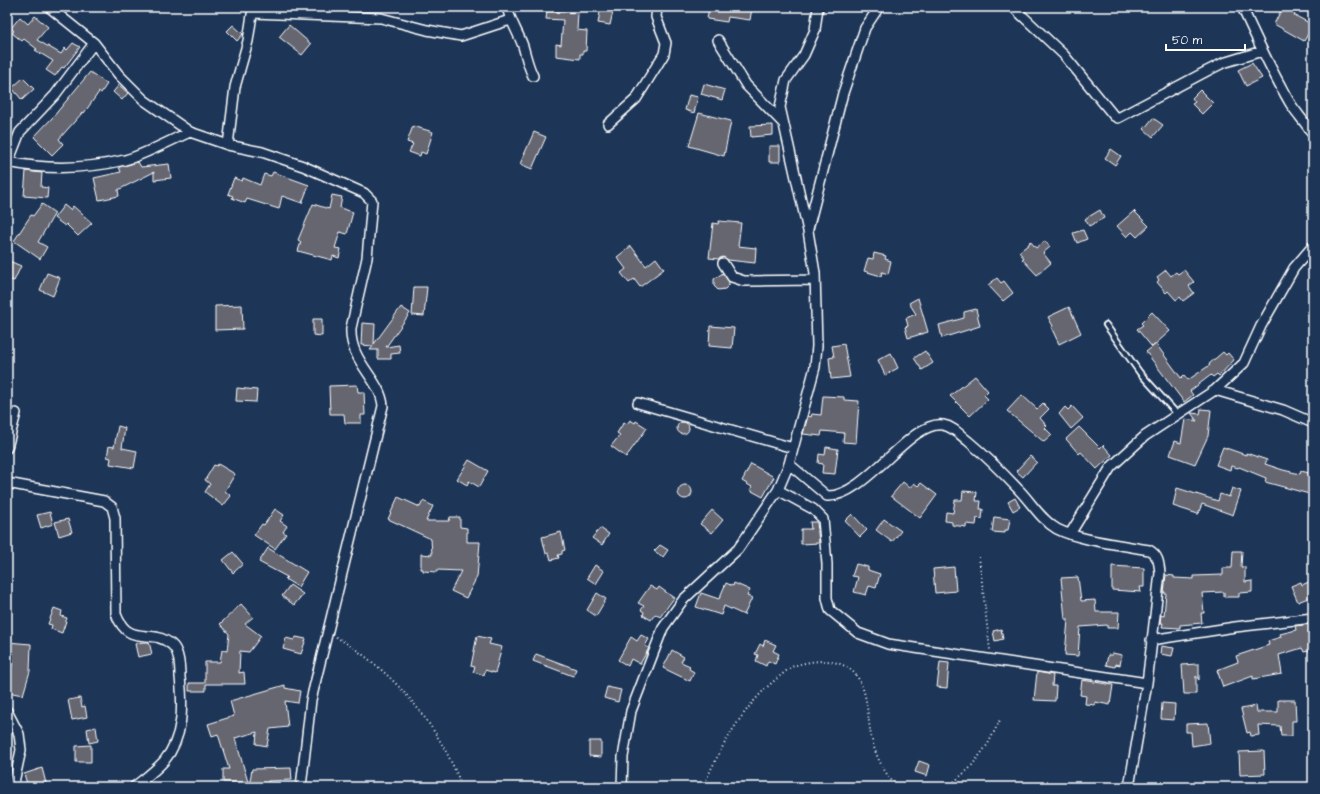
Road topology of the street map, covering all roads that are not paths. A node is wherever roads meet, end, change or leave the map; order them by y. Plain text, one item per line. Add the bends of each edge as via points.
1 (49, 7) edge
2 (507, 7) edge
3 (656, 7) edge
4 (818, 7) edge
5 (879, 7) edge
6 (1013, 7) edge
7 (1242, 7) edge
8 (253, 10) edge
9 (510, 20) junction
10 (718, 40) dead end
11 (94, 44) junction
12 (1262, 51) junction
13 (534, 76) dead end
14 (782, 123) junction
15 (608, 124) dead end
16 (1312, 131) edge
17 (190, 132) junction
18 (228, 145) junction
19 (8, 164) edge
20 (808, 231) junction
21 (1313, 246) edge
22 (723, 263) dead end
23 (815, 280) junction
24 (1106, 325) dead end
25 (1216, 390) junction
26 (638, 402) dead end
27 (16, 413) dead end
28 (1178, 415) junction
29 (1313, 423) edge
30 (7, 448) edge
31 (793, 448) junction
32 (789, 464) junction
33 (7, 483) edge
34 (778, 490) junction
35 (1070, 534) junction
36 (1313, 618) edge
37 (1151, 640) junction
38 (1147, 683) junction
39 (7, 711) edge
40 (13, 787) edge
41 (134, 787) edge
42 (301, 787) edge
43 (622, 787) edge
44 (1129, 787) edge

1 - 11 street
2 - 9 street
3 - 15 street via 656,16 666,43 664,54 636,99
4 - 14 street via 815,30 804,55 786,80 780,107
5 - 20 street via 865,28 843,93
6 - 12 street via 1064,55 1118,118 1223,63
7 - 12 street
8 - 9 street via 381,18 461,36
8 - 18 street via 248,41 235,87
9 - 13 street
10 - 14 street via 746,85
11 - 17 street via 144,100
11 - 19 street via 55,95 20,132
12 - 16 street via 1299,117
14 - 20 street
17 - 18 street
17 - 19 street via 126,160 66,169
18 - 42 street via 262,152 303,166 364,193 372,200 367,258 350,338 359,361 381,395 383,406 310,700
20 - 23 street
21 - 25 street via 1294,268 1261,326 1244,363
22 - 23 street via 732,277 744,281
23 - 31 street via 815,367
24 - 28 lane via 1140,374
25 - 28 street
25 - 29 street via 1283,410
26 - 31 street
27 - 30 street
28 - 35 street via 1145,436 1111,467
31 - 32 street
32 - 34 street
32 - 35 street via 827,496 841,495 872,473 918,433 942,425 953,428 986,456 1044,519
33 - 41 street via 91,497 112,507 115,518 116,614 119,622 128,632 163,638 174,646 179,664 182,717 175,744 164,761
34 - 38 street via 813,509 823,519 827,598 830,610 858,633 888,644
34 - 43 street via 738,550 683,600 663,628 631,711 623,758
35 - 37 street via 1149,550 1158,557 1160,573
36 - 37 street via 1234,626
37 - 38 street
38 - 44 street
39 - 40 street via 19,734 21,750

